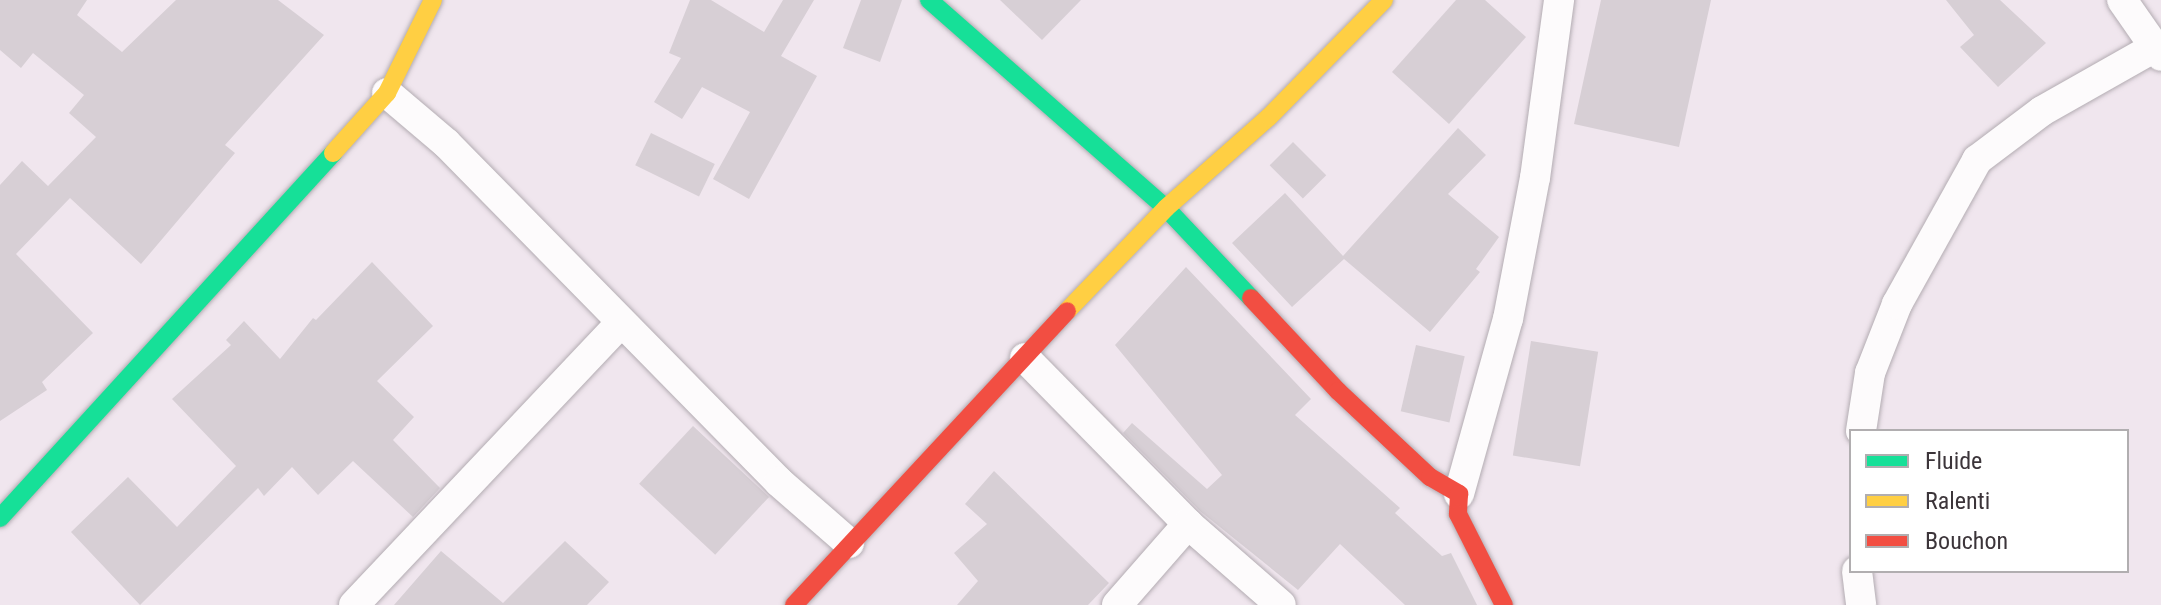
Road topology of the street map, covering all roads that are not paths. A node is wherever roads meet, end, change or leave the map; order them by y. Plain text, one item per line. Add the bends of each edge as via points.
1 (433, 0) edge
2 (929, 0) edge
3 (1384, 0) edge
4 (1559, 0) edge
5 (2122, 0) edge
6 (2158, 51) edge
7 (387, 93) junction
8 (1166, 208) junction
9 (620, 324) junction
10 (1025, 358) junction
11 (1861, 429) edge
12 (1459, 494) junction
13 (0, 518) edge
14 (1188, 524) junction
15 (849, 543) junction
16 (1857, 573) edge
17 (354, 605) edge
18 (794, 605) edge
19 (1117, 605) edge
20 (1281, 605) edge
21 (1504, 605) edge
22 (1861, 605) edge

1 - 7 street
2 - 8 street
3 - 8 street via 1269,117
4 - 12 street via 1535,178 1508,319
5 - 6 street
6 - 11 street via 2042,111 1977,160 1897,304 1870,373
7 - 9 street via 446,143
7 - 13 street
8 - 10 street
8 - 12 street via 1338,391 1430,477
9 - 15 street via 676,373 779,482
9 - 17 street
10 - 14 street
10 - 15 street
12 - 21 street via 1458,514
14 - 19 street
14 - 20 street
15 - 18 street
16 - 22 street

